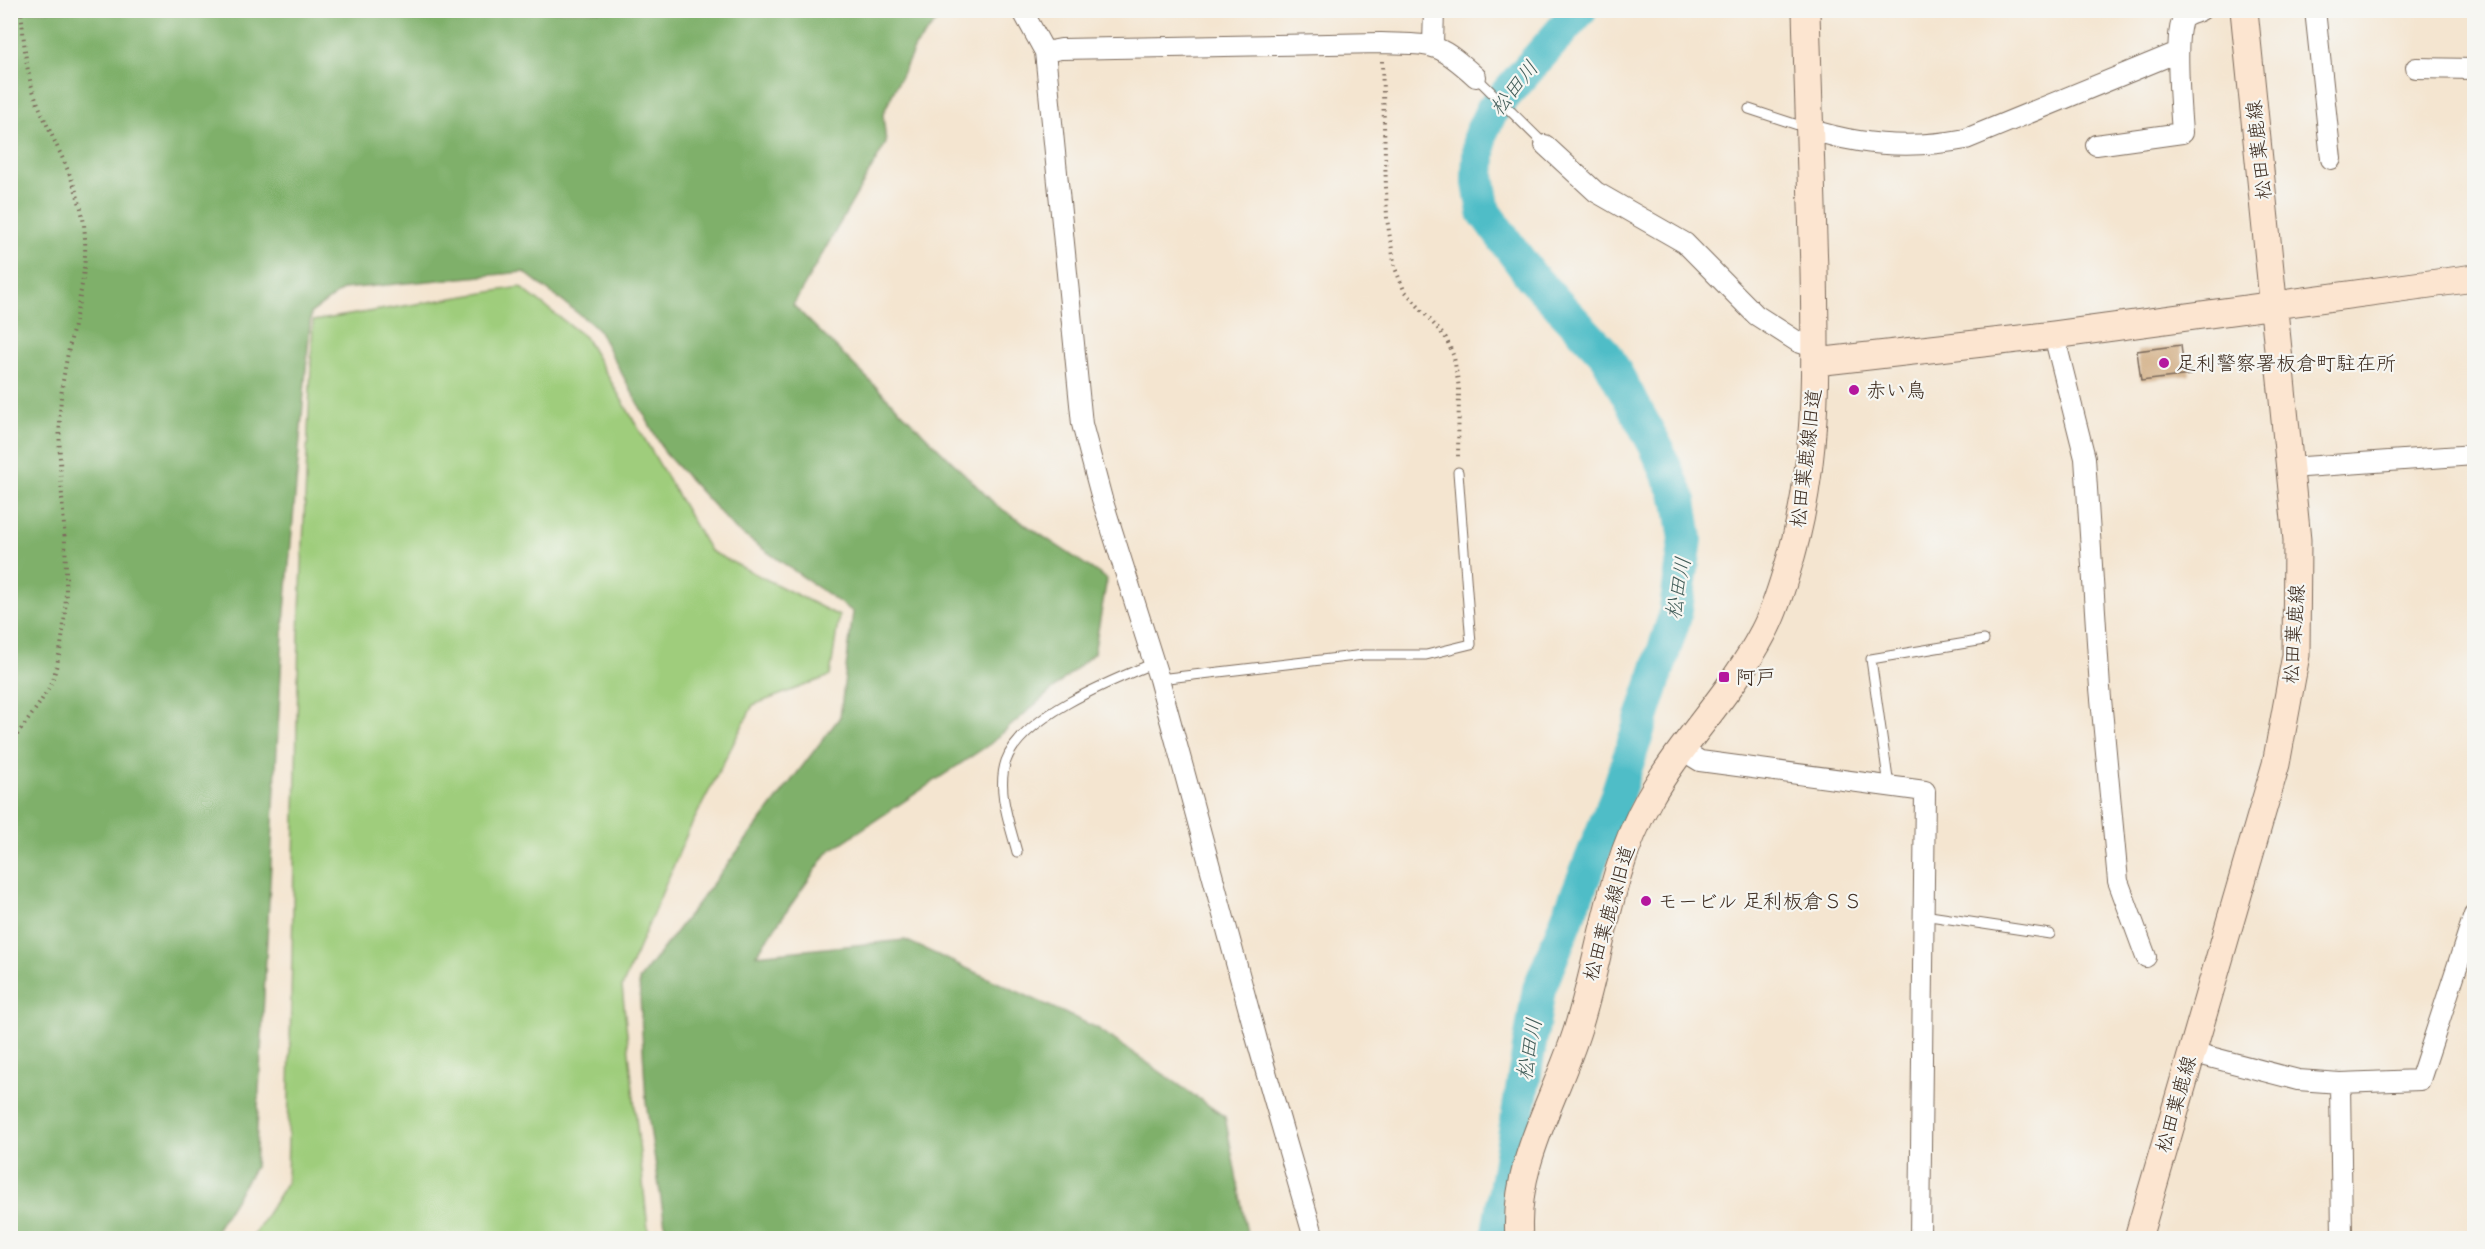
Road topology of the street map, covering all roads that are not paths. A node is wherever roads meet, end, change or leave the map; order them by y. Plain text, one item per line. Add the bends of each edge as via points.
1 (1022, 10) edge
2 (1434, 10) edge
3 (1806, 10) edge
4 (2201, 10) edge
5 (2244, 10) edge
6 (2315, 10) edge
7 (1433, 45) junction
8 (1044, 52) junction
9 (2178, 52) junction
10 (2416, 68) dead end
11 (2475, 69) edge
12 (1476, 77) joint
13 (1749, 109) dead end
14 (1809, 129) junction
15 (1545, 145) joint
16 (2096, 146) dead end
17 (2331, 159) dead end
18 (2475, 278) edge
19 (2275, 306) junction
20 (2054, 335) junction
21 (1816, 355) junction
22 (2475, 455) edge
23 (2290, 468) junction
24 (1458, 472) road end
25 (1984, 640) dead end
26 (1157, 671) junction
27 (1682, 750) junction
28 (1888, 786) junction
29 (1017, 852) dead end
30 (1923, 915) junction
31 (2475, 915) edge
32 (2050, 934) dead end
33 (2146, 957) dead end
34 (2191, 1052) junction
35 (2340, 1083) junction
36 (1314, 1239) edge
37 (1519, 1239) edge
38 (1920, 1239) edge
39 (2138, 1239) edge
40 (2342, 1239) edge

1 - 8 street
2 - 7 street
3 - 14 street, 松田葉鹿線旧道
4 - 9 street via 2180,23
5 - 19 street, 松田葉鹿線
6 - 17 street
7 - 8 street via 1061,48
7 - 12 street via 1448,52
8 - 26 street via 1083,424 1102,499
9 - 14 street via 1966,139 1930,146 1883,144
9 - 16 street via 2182,133
10 - 11 street
12 - 15 lane
13 - 14 lane
14 - 21 street, 松田葉鹿線旧道
15 - 21 street via 1596,192 1685,243 1756,315
18 - 19 street
19 - 20 street
19 - 23 street, 松田葉鹿線
20 - 21 street
20 - 33 street via 2085,458 2118,882
21 - 27 street, 松田葉鹿線旧道 via 1806,493 1787,572 1755,648
22 - 23 street
23 - 34 street, 松田葉鹿線 via 2298,595 2296,655 2288,708 2276,764
24 - 26 lane via 1471,644 1426,655 1364,655
25 - 28 lane via 1871,659
26 - 29 lane via 1081,695 1039,724 1012,750 1005,762 1004,798
26 - 36 street
27 - 28 street via 1700,760
27 - 37 street, 松田葉鹿線旧道 via 1649,800 1612,891 1578,1029 1533,1141 1519,1194
28 - 30 street via 1924,791
30 - 32 lane
30 - 38 street
31 - 35 street via 2420,1080
34 - 35 street via 2298,1080
34 - 39 street, 松田葉鹿線
35 - 40 street

